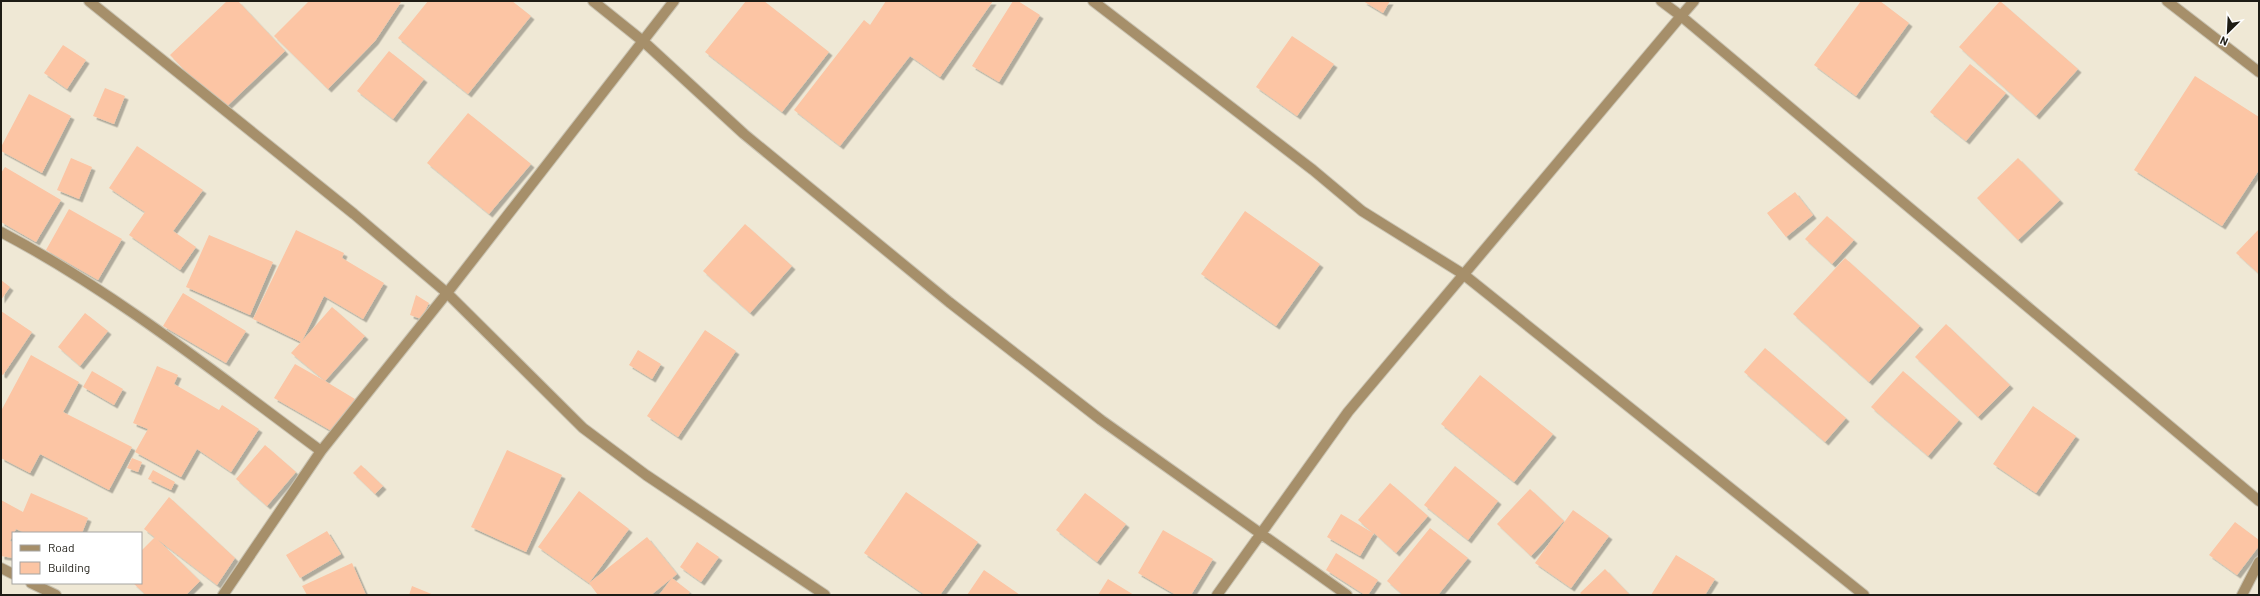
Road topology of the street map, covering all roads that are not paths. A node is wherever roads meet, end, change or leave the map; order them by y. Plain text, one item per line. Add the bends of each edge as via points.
1 (89, 1) edge
2 (593, 1) edge
3 (674, 1) edge
4 (1092, 1) edge
5 (1661, 1) edge
6 (1694, 1) edge
7 (2167, 1) edge
8 (1681, 16) junction
9 (644, 42) junction
10 (2259, 72) edge
11 (1, 232) edge
12 (1462, 274) junction
13 (447, 293) junction
14 (321, 451) junction
15 (2259, 500) edge
16 (1262, 534) junction
17 (2259, 562) edge
18 (1, 568) edge
19 (12, 574) edge
20 (33, 584) edge
21 (56, 595) edge
22 (223, 595) edge
23 (825, 595) edge
24 (1217, 595) edge
25 (1347, 595) edge
26 (1864, 595) edge
27 (2242, 595) edge

1 - 13 street via 354,214
2 - 9 street
3 - 9 street
4 - 12 street via 1307,165 1362,211
5 - 8 street
6 - 8 street
7 - 10 street
8 - 12 street
8 - 15 street
9 - 13 street
9 - 16 street via 744,134 949,302 1101,420
11 - 14 street via 69,271 170,340
12 - 16 street via 1348,412
12 - 26 street
13 - 14 street
13 - 23 street via 583,428 646,475
14 - 22 street
16 - 24 street
16 - 25 street
17 - 27 street
18 - 19 street
20 - 21 street

